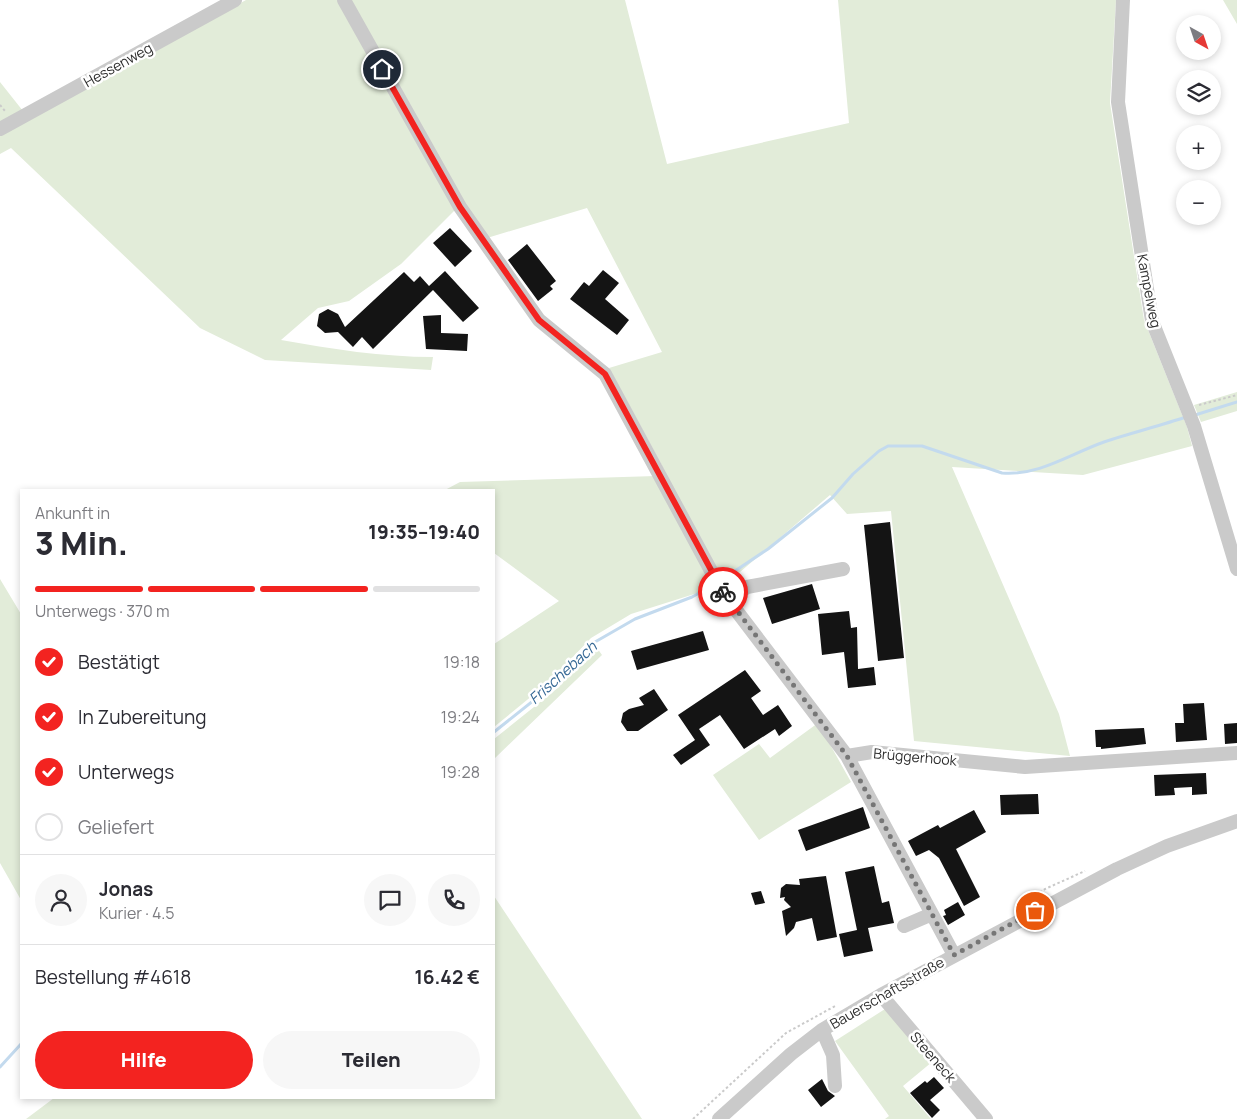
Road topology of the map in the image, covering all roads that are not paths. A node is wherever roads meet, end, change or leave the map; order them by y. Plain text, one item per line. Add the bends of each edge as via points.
1 (235, 0) edge
2 (344, 0) edge
3 (1123, 0) edge
4 (0, 129) edge
5 (843, 570) dead end
6 (1237, 570) edge
7 (728, 599) junction
8 (1237, 753) edge
9 (847, 756) junction
10 (1237, 821) edge
11 (932, 914) junction
12 (904, 926) dead end
13 (954, 955) junction
14 (880, 996) junction
15 (822, 1030) junction
16 (835, 1086) dead end
17 (724, 1118) edge
18 (986, 1119) edge

1 - 4 street, Hessenweg
2 - 7 street via 460,207 539,320 605,374
3 - 6 street, Kampelweg via 1118,102 1152,320 1187,408
5 - 7 street via 747,587
7 - 9 street
8 - 9 street, Brüggerhook via 1026,766 872,752
9 - 11 street
10 - 13 street, Bauerschaftsstraße via 1167,846 1117,869
11 - 12 street
11 - 13 street
13 - 14 street, Bauerschaftsstraße
14 - 15 street, Bauerschaftsstraße
14 - 18 street, Steeneck
15 - 16 street via 833,1055
15 - 17 street, Bauerschaftsstraße via 791,1054

